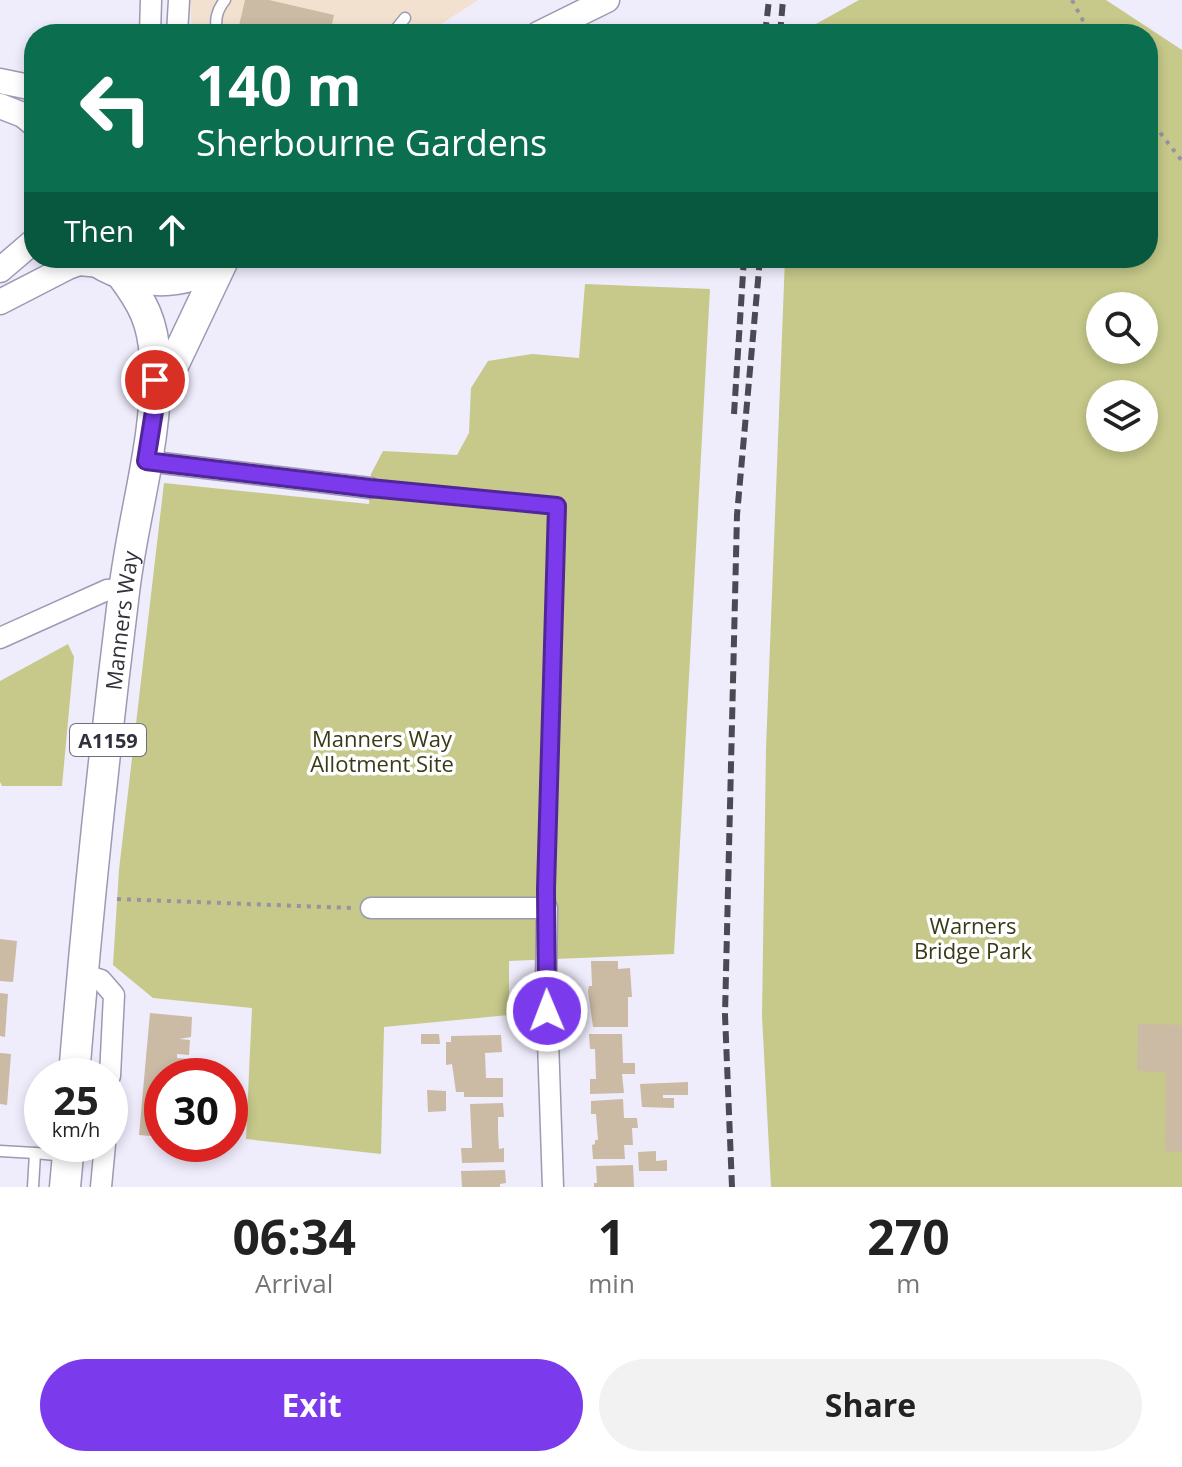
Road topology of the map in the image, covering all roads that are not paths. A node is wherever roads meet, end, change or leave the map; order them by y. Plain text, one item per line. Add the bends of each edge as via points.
1 (151, 0) edge
2 (179, 0) edge
3 (225, 0) edge
4 (607, 0) edge
5 (150, 24) edge
6 (178, 24) edge
7 (216, 24) edge
8 (558, 24) edge
9 (0, 81) edge
10 (24, 86) edge
11 (0, 106) edge
12 (24, 116) edge
13 (24, 250) edge
14 (66, 268) edge
15 (107, 268) edge
16 (111, 268) edge
17 (206, 268) edge
18 (217, 268) edge
19 (0, 270) edge
20 (0, 302) edge
21 (155, 405) junction
22 (146, 461) junction
23 (370, 488) joint
24 (124, 589) junction
25 (1, 635) edge
26 (371, 908) road end
27 (547, 908) junction
28 (82, 974) junction
29 (75, 1058) edge
30 (111, 1058) edge
31 (0, 1151) edge
32 (24, 1152) edge
33 (34, 1162) edge
34 (67, 1162) edge
35 (103, 1162) edge
36 (33, 1187) edge
37 (65, 1187) edge
38 (101, 1187) edge
39 (553, 1187) edge

1 - 5 street
2 - 6 street
3 - 7 lane
4 - 8 street
9 - 10 street
11 - 12 street
13 - 19 street
14 - 20 street
15 - 21 main road, Manners Way / A1159 via 140,299 149,318
16 - 17 main road, A1159 via 147,280 168,280
18 - 21 main road, Manners Way / A1159
21 - 22 main road, Manners Way / A1159
22 - 23 street
22 - 24 main road, Manners Way / A1159
23 - 27 lane via 557,506
24 - 25 street via 107,590
24 - 28 main road, Manners Way / A1159
26 - 27 street
27 - 39 street
28 - 29 main road, Manners Way / A1159
28 - 30 street via 101,980 114,995
31 - 32 lane
33 - 36 lane
34 - 37 main road
35 - 38 street

